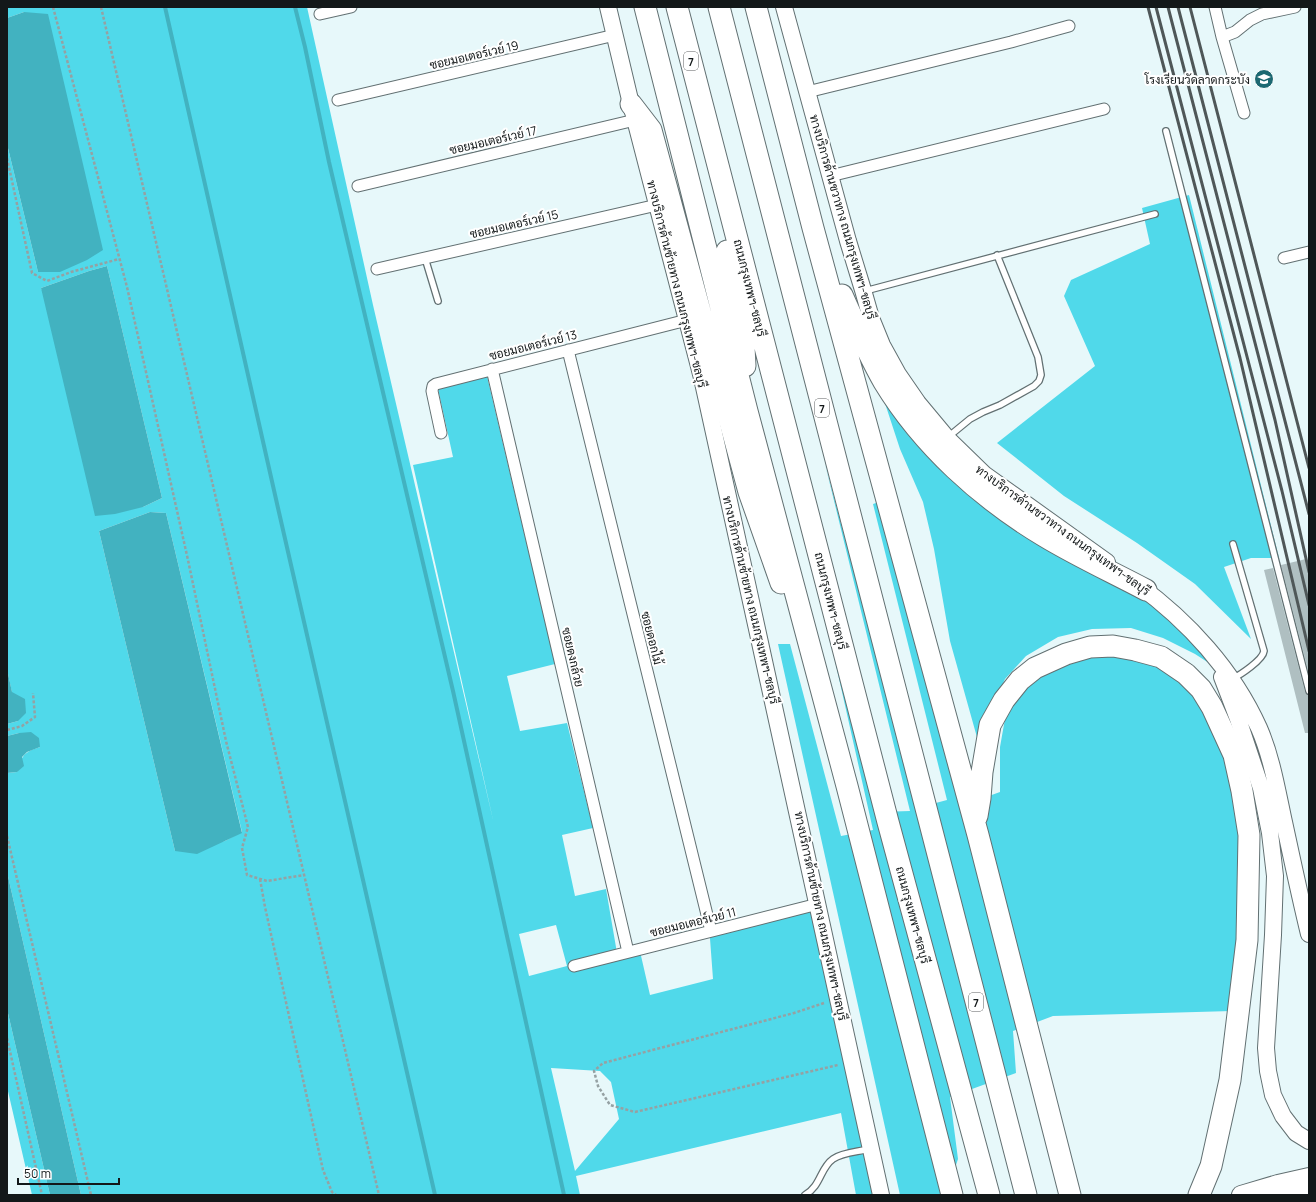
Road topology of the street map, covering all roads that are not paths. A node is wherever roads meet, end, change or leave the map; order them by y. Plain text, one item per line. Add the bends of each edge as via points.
1 (351, 7) edge
2 (608, 7) edge
3 (645, 7) edge
4 (677, 7) edge
5 (719, 7) edge
6 (756, 7) edge
7 (1215, 7) edge
8 (1295, 7) edge
9 (786, 8) edge
10 (320, 14) dead end
11 (1069, 26) dead end
12 (615, 35) junction
13 (1222, 37) junction
14 (807, 92) junction
15 (338, 100) dead end
16 (1104, 109) dead end
17 (633, 112) junction
18 (1244, 113) dead end
19 (1166, 131) dead end
20 (720, 170) junction
21 (830, 176) junction
22 (358, 186) dead end
23 (657, 205) junction
24 (1155, 214) dead end
25 (813, 228) junction
26 (1309, 252) edge
27 (997, 255) junction
28 (425, 258) junction
29 (1284, 258) dead end
30 (377, 269) dead end
31 (863, 291) junction
32 (438, 301) dead end
33 (687, 320) junction
34 (568, 350) junction
35 (492, 369) junction
36 (747, 411) junction
37 (440, 433) dead end
38 (947, 438) junction
39 (1233, 544) dead end
40 (1146, 590) junction
41 (1213, 654) junction
42 (1231, 679) junction
43 (820, 684) junction
44 (1309, 691) edge
45 (977, 830) junction
46 (818, 904) junction
47 (710, 931) junction
48 (1309, 934) edge
49 (628, 952) junction
50 (574, 966) dead end
51 (1309, 1141) edge
52 (872, 1149) junction
53 (1309, 1177) edge
54 (1309, 1190) edge
55 (805, 1195) edge
56 (882, 1195) edge
57 (952, 1195) edge
58 (989, 1195) edge
59 (1026, 1195) edge
60 (1070, 1195) edge
61 (1199, 1195) edge
62 (1241, 1195) edge
63 (1282, 1195) edge

1 - 10 street
2 - 12 main road, ทางบริการด้านซ้ายทาง ถนนกรุงเทพฯ-ชลบุรี
3 - 36 highway
4 - 20 highway, ถนนกรุงเทพฯ-ชลบุรี / 7
5 - 59 highway, 7
6 - 25 highway
7 - 13 street
8 - 13 street via 1262,14 1235,32
9 - 14 main road, ทางบริการด้านขวาทาง ถนนกรุงเทพฯ-ชลบุรี
11 - 14 street
12 - 15 street, ซอยมอเตอร์เวย์ 19
12 - 17 main road, ทางบริการด้านซ้ายทาง ถนนกรุงเทพฯ-ชลบุรี
13 - 18 street
14 - 21 main road, ทางบริการด้านขวาทาง ถนนกรุงเทพฯ-ชลบุรี
16 - 21 street
17 - 22 street, ซอยมอเตอร์เวย์ 17
17 - 23 main road, ทางบริการด้านซ้ายทาง ถนนกรุงเทพฯ-ชลบุรี
17 - 43 highway via 651,130 749,492
19 - 44 lane
20 - 36 highway via 716,182 717,205 744,327
20 - 58 highway, ถนนกรุงเทพฯ-ชลบุรี / 7 via 888,822
21 - 31 main road, ทางบริการด้านขวาทาง ถนนกรุงเทพฯ-ชลบุรี
23 - 28 street, ซอยมอเตอร์เวย์ 15
23 - 33 main road, ทางบริการด้านซ้ายทาง ถนนกรุงเทพฯ-ชลบุรี
24 - 27 lane
25 - 40 highway via 878,370 905,412 936,450 974,486 1038,532
25 - 45 highway
26 - 29 street
27 - 31 lane
27 - 38 lane via 1038,357 1041,375 1034,386 970,419
28 - 30 street, ซอยมอเตอร์เวย์ 15
28 - 32 lane
31 - 38 main road, ทางบริการด้านขวาทาง ถนนกรุงเทพฯ-ชลบุรี via 882,345 898,374
33 - 34 street, ซอยมอเตอร์เวย์ 13
33 - 46 main road, ทางบริการด้านซ้ายทาง ถนนกรุงเทพฯ-ชลบุรี
34 - 35 street, ซอยมอเตอร์เวย์ 13
34 - 47 street, ซอยดอกไม้
35 - 37 street, ซอยมอเตอร์เวย์ 13 via 440,381 433,386
35 - 49 street, ซอยดงกล้วย
36 - 43 highway
38 - 40 main road, ทางบริการด้านขวาทาง ถนนกรุงเทพฯ-ชลบุรี via 984,474
39 - 42 lane via 1264,650 1262,656
40 - 41 main road, ทางบริการด้านขวาทาง ถนนกรุงเทพฯ-ชลบุรี via 1175,614
41 - 42 main road, ทางบริการด้านขวาทาง ถนนกรุงเทพฯ-ชลบุรี
41 - 51 main road via 1261,788 1270,833 1275,876 1266,1048 1268,1071 1273,1095 1283,1116 1296,1133
42 - 48 main road, ทางบริการด้านขวาทาง ถนนกรุงเทพฯ-ชลบุรี via 1246,702 1268,753
43 - 57 highway
45 - 60 highway
45 - 61 highway via 982,772 990,725 1004,700 1020,680 1035,668 1066,654 1090,647 1113,646 1161,658 1186,674 1201,688 1234,755 1249,835 1247,940 1230,1080 1211,1166
46 - 47 street, ซอยมอเตอร์เวย์ 11
46 - 52 main road, ทางบริการด้านซ้ายทาง ถนนกรุงเทพฯ-ชลบุรี
47 - 49 street, ซอยมอเตอร์เวย์ 11
49 - 50 street, ซอยมอเตอร์เวย์ 11
52 - 55 lane via 842,1154 832,1159 812,1191
52 - 56 main road, ทางบริการด้านซ้ายทาง ถนนกรุงเทพฯ-ชลบุรี
53 - 62 main road
54 - 63 highway

